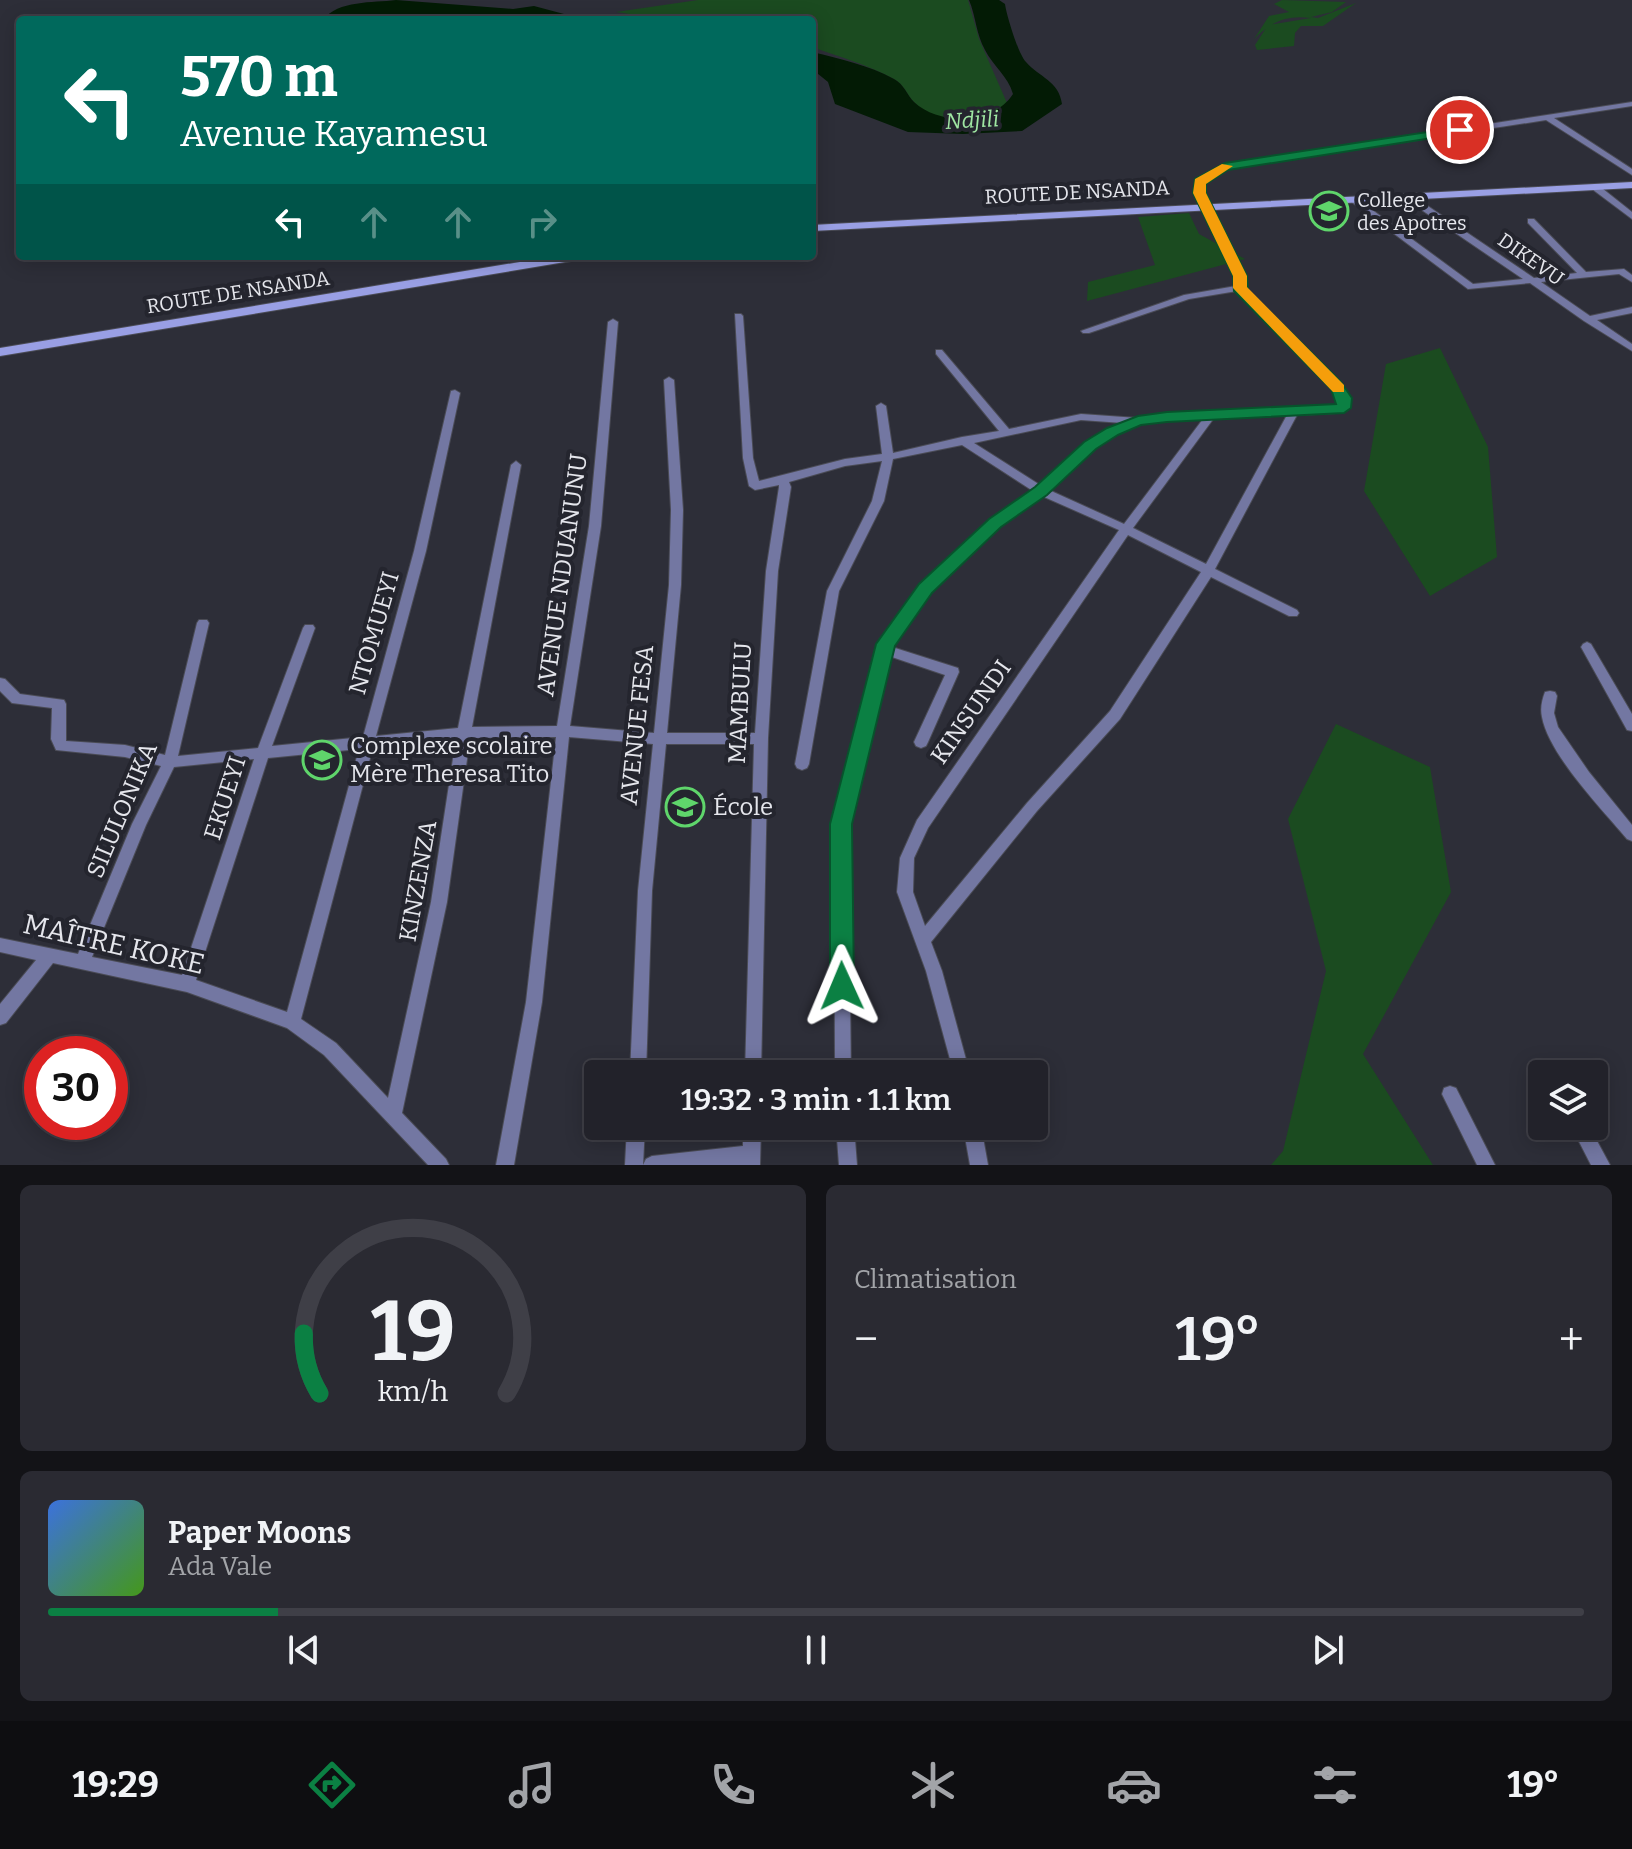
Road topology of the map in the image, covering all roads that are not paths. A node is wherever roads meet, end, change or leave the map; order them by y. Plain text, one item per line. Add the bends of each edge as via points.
1 (1632, 104) edge
2 (1547, 117) junction
3 (1632, 173) edge
4 (1632, 185) edge
5 (1595, 187) junction
6 (1410, 198) junction
7 (1353, 200) junction
8 (1207, 206) junction
9 (1632, 216) edge
10 (1531, 221) dead end
11 (816, 228) edge
12 (553, 260) edge
13 (1583, 274) junction
14 (1632, 279) edge
15 (1529, 280) junction
16 (1240, 288) junction
17 (1632, 310) edge
18 (738, 316) dead end
19 (1587, 319) junction
20 (613, 322) dead end
21 (1086, 331) dead end
22 (1632, 348) edge
23 (0, 352) edge
24 (939, 352) dead end
25 (669, 380) dead end
26 (455, 393) dead end
27 (881, 406) dead end
28 (1293, 413) junction
29 (1211, 415) junction
30 (1138, 421) junction
31 (1005, 431) junction
32 (962, 440) junction
33 (888, 457) junction
34 (516, 465) dead end
35 (783, 480) junction
36 (1041, 491) junction
37 (1126, 529) junction
38 (1208, 571) junction
39 (1293, 613) dead end
40 (203, 623) dead end
41 (309, 628) dead end
42 (1587, 647) dead end
43 (886, 650) junction
44 (0, 683) edge
45 (1550, 696) dead end
46 (1632, 726) edge
47 (563, 731) junction
48 (464, 733) junction
49 (761, 738) junction
50 (660, 739) junction
51 (367, 740) junction
52 (921, 742) dead end
53 (263, 752) junction
54 (170, 762) junction
55 (802, 764) dead end
56 (1632, 835) edge
57 (923, 940) junction
58 (0, 945) edge
59 (49, 956) junction
60 (82, 963) junction
61 (187, 984) junction
62 (0, 1017) edge
63 (292, 1022) junction
64 (639, 1060) edge
65 (753, 1060) edge
66 (843, 1060) edge
67 (959, 1060) edge
68 (1450, 1094) dead end
69 (393, 1115) junction
70 (635, 1140) edge
71 (752, 1140) edge
72 (846, 1140) edge
73 (975, 1140) edge
74 (1588, 1140) edge
75 (751, 1160) edge
76 (440, 1165) edge
77 (505, 1165) edge
78 (634, 1165) edge
79 (652, 1165) edge
80 (848, 1165) edge
81 (979, 1165) edge
82 (1486, 1165) edge
83 (1601, 1165) edge

1 - 2 street
2 - 3 street
2 - 8 street via 1225,167 1200,182 1199,193
4 - 5 street, ROUTE DE NSANDA
5 - 6 street, ROUTE DE NSANDA
5 - 9 street
6 - 7 street, ROUTE DE NSANDA
6 - 15 street, DIKEVU
7 - 8 street, ROUTE DE NSANDA
7 - 15 street via 1471,287
8 - 11 street, ROUTE DE NSANDA
8 - 16 street via 1240,276
10 - 13 street
12 - 23 street, ROUTE DE NSANDA
13 - 14 street via 1621,271
13 - 15 street
15 - 19 street, DIKEVU
16 - 21 street via 1187,297
16 - 28 street via 1336,386 1346,403 1336,410
17 - 19 street
18 - 35 street via 748,458 755,486
19 - 22 street, DIKEVU
20 - 47 street, AVENUE NDUANUNU via 595,526
24 - 31 street
25 - 50 street, AVENUE FESA via 677,510
26 - 51 street, NTOMUEYI via 420,551
27 - 33 street
28 - 29 street
28 - 38 street
29 - 30 street
29 - 37 street, KINSUNDI
30 - 31 street via 1081,417
30 - 36 street via 1090,446
31 - 32 street
32 - 33 street
32 - 36 street
33 - 35 street
33 - 55 street via 878,501 833,591
34 - 48 street, KINZENZA
35 - 49 street, MAMBULU
36 - 37 street
36 - 43 street via 995,523 933,580
37 - 38 street
37 - 57 street, KINSUNDI via 922,824 907,858 905,892
38 - 39 street
38 - 57 street via 1115,715
40 - 54 street, SILULONIKA
41 - 53 street, EKUEYI
42 - 46 street
43 - 52 street via 953,672
43 - 66 street via 841,824
44 - 54 street via 17,699 59,704 61,746 125,751
45 - 56 street via 1548,717 1555,732 1588,783
47 - 48 street
47 - 50 street
47 - 77 street, AVENUE NDUANUNU via 534,1002
48 - 51 street
48 - 69 street, KINZENZA via 439,902
49 - 50 street
49 - 65 street, MAMBULU
50 - 64 street, AVENUE FESA via 645,891
51 - 53 street
51 - 63 street, NTOMUEYI
53 - 54 street
53 - 61 street, EKUEYI
54 - 60 street, SILULONIKA
57 - 67 street, KINSUNDI
58 - 59 street, MAÎTRE KOKE
59 - 60 street, MAÎTRE KOKE
59 - 62 street
60 - 61 street, MAÎTRE KOKE
61 - 63 street, MAÎTRE KOKE
63 - 69 street, MAÎTRE KOKE via 330,1049
68 - 82 street
69 - 76 street, MAÎTRE KOKE
70 - 78 street
71 - 75 street
72 - 80 street
73 - 81 street
74 - 83 street
75 - 79 street

